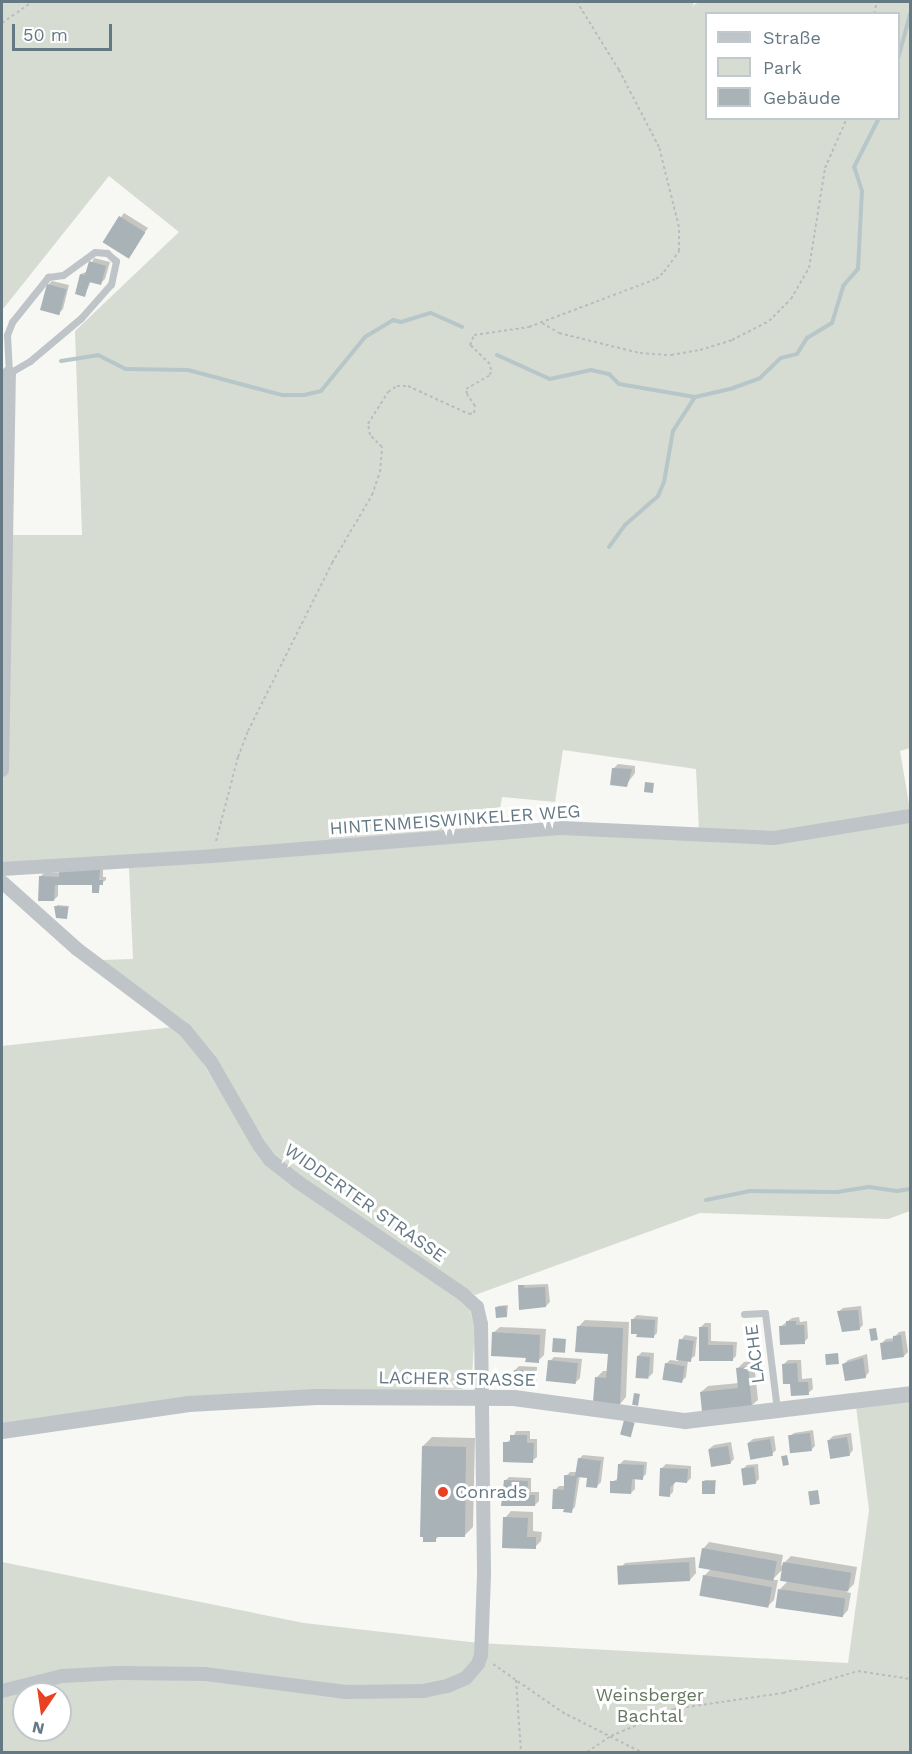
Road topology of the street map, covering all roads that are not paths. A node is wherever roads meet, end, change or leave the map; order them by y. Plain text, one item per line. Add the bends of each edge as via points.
1 (9, 373) junction
2 (2, 770) edge
3 (910, 816) edge
4 (2, 869) edge
5 (2, 882) edge
6 (744, 1314) dead end
7 (910, 1394) edge
8 (480, 1396) junction
9 (777, 1412) junction
10 (2, 1431) edge
11 (2, 1691) edge

1 - 1 lane via 30,362 96,303 115,276 117,264 112,256 95,252 63,275 48,277 9,329
1 - 2 street
3 - 4 street, HINTENMEISWINKELER WEG via 774,838 568,828
5 - 8 street, WIDDERTER STRASSE via 77,949 184,1030 211,1062 259,1145 276,1166 473,1303 481,1324
6 - 9 lane, LACHE via 765,1313
7 - 9 street, LACHER STRASSE
8 - 9 street, LACHER STRASSE via 547,1401 675,1421
8 - 10 street, LACHER STRASSE via 316,1397 189,1404
8 - 11 street, WIDDERTER STRASSE via 482,1648 478,1664 461,1681 423,1691 346,1692 231,1676 163,1672 63,1676

